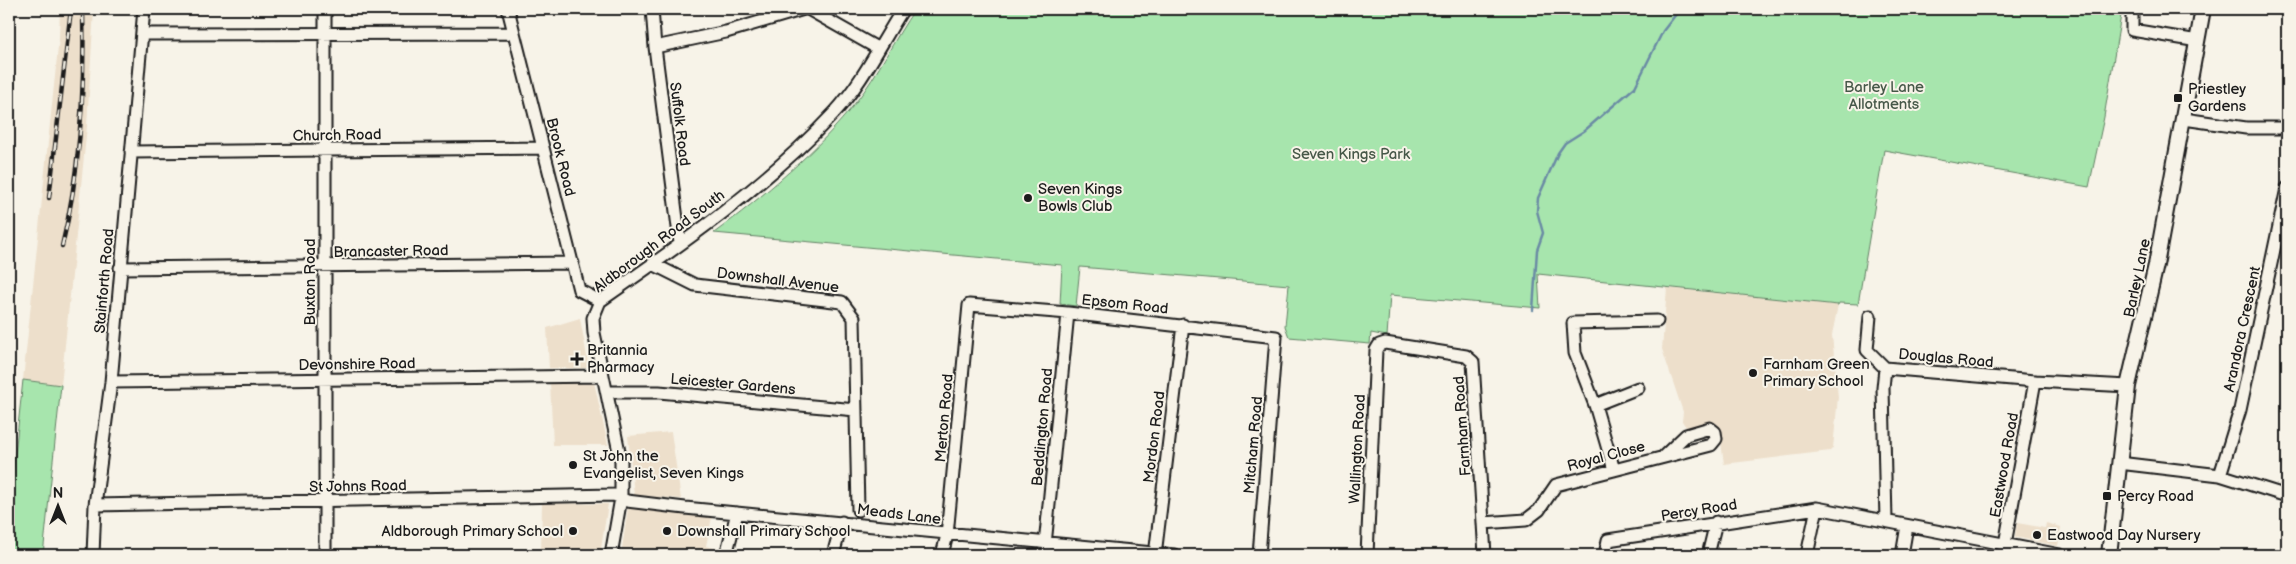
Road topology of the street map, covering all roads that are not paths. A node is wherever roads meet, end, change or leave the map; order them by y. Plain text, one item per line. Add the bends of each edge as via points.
1 (144, 9) edge
2 (325, 9) edge
3 (508, 9) edge
4 (652, 9) edge
5 (806, 9) edge
6 (903, 9) edge
7 (2132, 9) edge
8 (2203, 9) edge
9 (326, 33) junction
10 (514, 33) junction
11 (144, 34) junction
12 (2198, 41) junction
13 (655, 47) junction
14 (877, 48) junction
15 (2184, 119) junction
16 (2287, 128) edge
17 (543, 148) junction
18 (325, 150) junction
19 (131, 152) junction
20 (2287, 188) edge
21 (680, 242) junction
22 (573, 264) junction
23 (653, 264) junction
24 (324, 267) junction
25 (120, 268) junction
26 (600, 301) junction
27 (969, 305) joint
28 (1068, 313) junction
29 (1870, 316) dead end
30 (1657, 321) dead end
31 (1183, 325) junction
32 (1276, 337) joint
33 (1379, 345) joint
34 (1884, 368) junction
35 (603, 376) junction
36 (324, 380) junction
37 (2035, 381) junction
38 (111, 382) junction
39 (2128, 386) junction
40 (1638, 388) dead end
41 (607, 392) junction
42 (1595, 405) junction
43 (856, 410) junction
44 (1664, 456) dead end
45 (2119, 462) junction
46 (1614, 470) junction
47 (2220, 475) junction
48 (2287, 496) edge
49 (621, 498) junction
50 (326, 502) junction
51 (95, 505) junction
52 (1817, 508) junction
53 (858, 510) dead end
54 (737, 513) junction
55 (1886, 521) junction
56 (842, 522) junction
57 (1716, 522) junction
58 (1483, 523) junction
59 (1908, 526) junction
60 (948, 535) junction
61 (1046, 543) junction
62 (2004, 549) edge
63 (1155, 554) edge
64 (93, 555) edge
65 (325, 555) edge
66 (611, 555) edge
67 (726, 555) edge
68 (833, 555) edge
69 (942, 555) edge
70 (1044, 555) edge
71 (1174, 555) edge
72 (1259, 555) edge
73 (1366, 555) edge
74 (1485, 555) edge
75 (1605, 555) edge
76 (1708, 555) edge
77 (1807, 555) edge
78 (1902, 555) edge
79 (2060, 555) edge
80 (2109, 555) edge

1 - 11 street, Stainforth Road
2 - 9 street, Buxton Road
3 - 10 street, Brook Road
4 - 13 street, Suffolk Road
5 - 13 street via 726,32
5 - 14 street
6 - 14 street, Aldborough Road South
7 - 12 street via 2132,30
8 - 12 main road, Barley Lane
9 - 10 street
9 - 11 street
9 - 18 street, Buxton Road
10 - 17 street, Brook Road
11 - 19 street, Stainforth Road
12 - 15 main road, Barley Lane
13 - 21 street, Suffolk Road
14 - 21 street, Aldborough Road South via 865,71 834,112 732,205
15 - 16 street via 2246,128
15 - 39 main road, Barley Lane via 2151,290
17 - 18 street, Church Road
17 - 22 street, Brook Road
18 - 19 street, Church Road
18 - 24 street, Buxton Road
19 - 25 street, Stainforth Road
20 - 47 street, Arandora Crescent via 2240,410
21 - 23 street, Aldborough Road South
22 - 24 street, Brancaster Road
22 - 26 street, Brook Road via 579,290
23 - 26 street, Aldborough Road South
23 - 43 street, Downshall Avenue via 695,285 842,302 854,318
24 - 25 street, Brancaster Road
24 - 36 street, Buxton Road
25 - 38 street, Stainforth Road
26 - 35 street, Aldborough Road South via 593,318
27 - 28 street, Epsom Road
27 - 60 street, Merton Road
28 - 31 street, Epsom Road
28 - 61 street, Beddington Road
29 - 34 street via 1867,350
30 - 42 street via 1573,323 1575,353
31 - 32 street, Epsom Road
31 - 63 street, Mordon Road
32 - 72 street, Mitcham Road
33 - 58 street, Farnham Road via 1471,358
33 - 73 street, Wallington Road via 1376,350
34 - 37 street, Douglas Road
34 - 55 street, Douglas Road
35 - 36 street, Devonshire Road
35 - 41 street, Aldborough Road South
36 - 38 street, Devonshire Road
36 - 50 street, Buxton Road
37 - 39 street, Douglas Road
37 - 62 street, Eastwood Road
38 - 51 street, Stainforth Road
39 - 45 main road, Barley Lane
40 - 42 street
41 - 43 street, Leicester Gardens via 659,392
41 - 49 street, Aldborough Road South via 619,448
42 - 46 street
43 - 53 street, Downshall Avenue
44 - 46 street, Royal Close
45 - 47 street
45 - 80 main road, Barley Lane
46 - 58 street, Royal Close via 1556,485 1540,510 1526,520
47 - 48 street
49 - 50 street, St Johns Road via 614,495
49 - 54 street, Meads Lane
49 - 66 street, Aldborough Road South
50 - 51 street, St Johns Road
50 - 65 street, Buxton Road
51 - 64 street, Stainforth Road
52 - 55 street, Percy Road
52 - 57 street, Percy Road
52 - 77 street
54 - 56 street, Meads Lane
54 - 67 street
55 - 59 street, Percy Road
56 - 60 street, Meads Lane
56 - 68 street
57 - 75 street, Percy Road via 1608,540
57 - 76 street
58 - 74 street, Farnham Road
59 - 62 street, Percy Road
59 - 78 street
60 - 61 street, Meads Lane
60 - 69 street, Merton Road
61 - 63 street, Meads Lane
61 - 70 street, Beddington Road
62 - 79 street, Percy Road
63 - 71 street, Meads Lane

